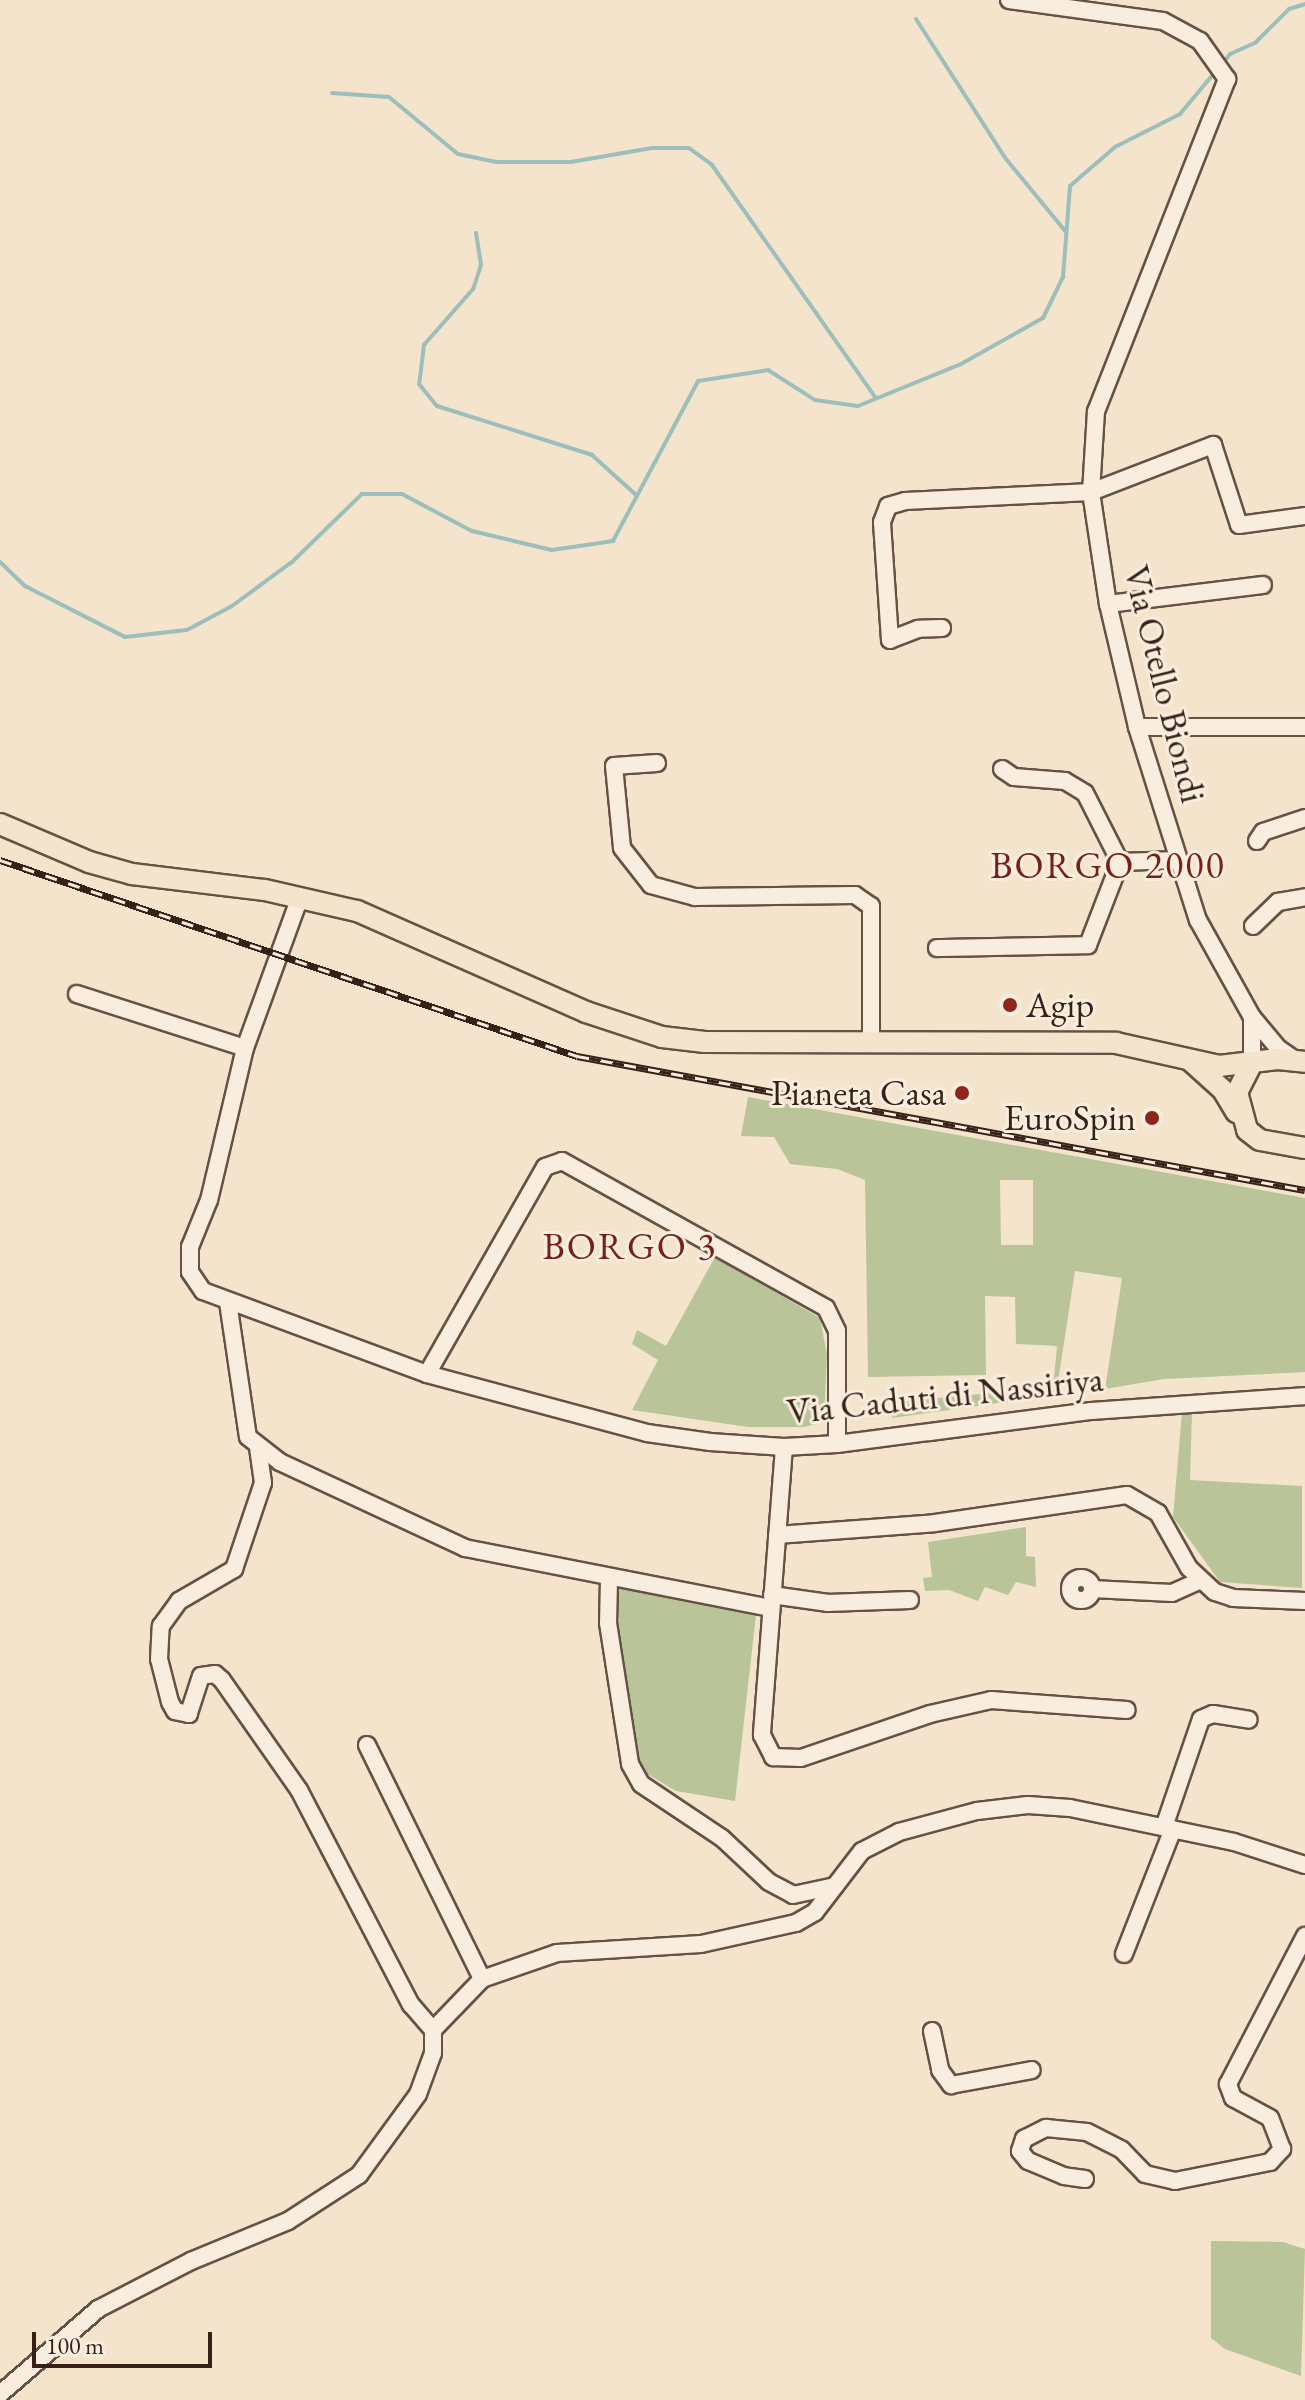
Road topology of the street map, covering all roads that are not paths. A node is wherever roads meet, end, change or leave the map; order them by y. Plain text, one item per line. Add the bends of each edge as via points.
1 (1009, 0) edge
2 (1091, 492) junction
3 (1305, 516) edge
4 (1263, 585) dead end
5 (1108, 604) junction
6 (942, 628) dead end
7 (1137, 727) junction
8 (1305, 727) edge
9 (657, 763) dead end
10 (1002, 769) dead end
11 (1305, 818) edge
12 (0, 824) edge
13 (1257, 841) dead end
14 (1177, 860) junction
15 (1120, 862) junction
16 (300, 897) junction
17 (1305, 897) edge
18 (1253, 926) dead end
19 (937, 948) dead end
20 (77, 994) dead end
21 (1252, 1017) junction
22 (871, 1043) junction
23 (245, 1048) junction
24 (1191, 1061) junction
25 (1300, 1061) edge
26 (1252, 1063) junction
27 (1239, 1117) junction
28 (1305, 1148) edge
29 (228, 1302) junction
30 (427, 1374) junction
31 (1305, 1396) edge
32 (837, 1444) junction
33 (784, 1447) junction
34 (258, 1449) junction
35 (777, 1535) junction
36 (609, 1580) junction
37 (1199, 1581) junction
38 (1092, 1589) dead end
39 (910, 1600) dead end
40 (1305, 1601) edge
41 (771, 1602) junction
42 (1127, 1710) dead end
43 (1249, 1720) dead end
44 (367, 1745) dead end
45 (1168, 1828) junction
46 (1305, 1865) edge
47 (835, 1886) junction
48 (1305, 1936) edge
49 (1124, 1954) dead end
50 (482, 1979) junction
51 (433, 2030) junction
52 (932, 2031) dead end
53 (1032, 2070) dead end
54 (1085, 2179) dead end
55 (0, 2394) edge

1 - 2 street, Via Otello Biondi via 1163,21 1200,41 1224,70 1226,87 1096,411
2 - 3 street via 1213,445 1239,525
2 - 5 street, Via Otello Biondi
2 - 6 street via 888,506 882,522 890,640 918,629
4 - 5 street
5 - 7 street, Via Otello Biondi
7 - 8 street
7 - 14 street, Via Otello Biondi
9 - 22 street via 614,766 622,848 651,885 695,897 855,895 871,906
10 - 15 street via 1014,777 1065,781 1085,793
11 - 13 street via 1263,832
12 - 16 main road via 89,862 132,874
14 - 15 street
14 - 21 street, Via Otello Biondi via 1198,920
15 - 19 street via 1088,945
16 - 22 main road via 395,925 586,1012 662,1037
16 - 23 street, Via Caduti di Nassiriya
17 - 18 street via 1278,902
20 - 23 street
21 - 25 street, Via Otello Biondi via 1278,1048
21 - 26 street, Via Otello Biondi
22 - 24 main road via 1116,1043
23 - 29 street, Via Caduti di Nassiriya via 209,1200 188,1259 203,1291
24 - 26 main road via 1235,1067
24 - 27 main road via 1223,1090
25 - 26 main road
26 - 27 main road via 1237,1092
27 - 28 main road via 1260,1140
29 - 30 street, Via Caduti di Nassiriya
29 - 34 street via 248,1437
30 - 32 street via 545,1167 562,1161 826,1308 837,1331
30 - 33 street, Via Caduti di Nassiriya via 647,1433
31 - 32 street, Via Caduti di Nassiriya via 1092,1411
32 - 33 street, Via Caduti di Nassiriya
33 - 35 street
34 - 36 street via 465,1548
34 - 51 street via 263,1483 234,1569 193,1592 168,1612 161,1626 159,1659 170,1702 175,1711 189,1714 201,1676 215,1674 222,1680 299,1790 411,2005
35 - 37 street via 935,1523 1127,1495 1158,1513
35 - 41 street
36 - 41 street
36 - 47 street via 608,1623 625,1733 630,1764 641,1784 722,1838 769,1882 793,1895
37 - 38 street via 1172,1593
37 - 40 street via 1233,1598
39 - 41 street
41 - 42 street via 762,1735 773,1757 785,1761 991,1700
43 - 45 street via 1213,1714 1201,1719
44 - 50 street
45 - 46 street
45 - 47 street via 1070,1808 1028,1805 977,1811 899,1832 862,1851
45 - 49 street
47 - 50 street via 815,1912 761,1935 557,1953
48 - 54 street via 1228,2084 1233,2098 1270,2118 1282,2149 1270,2162 1175,2181 1145,2174 1122,2150 1087,2132 1046,2128 1024,2139 1020,2151 1028,2161
50 - 51 street
51 - 55 street via 433,2053 418,2094 359,2175 288,2221 191,2261 98,2309
52 - 53 street via 940,2070 951,2085

